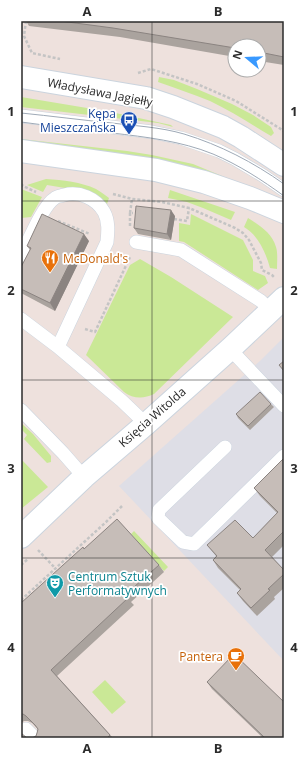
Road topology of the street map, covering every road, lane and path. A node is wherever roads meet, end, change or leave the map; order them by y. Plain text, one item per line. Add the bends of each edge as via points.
1 (26, 21) edge
2 (24, 36) dead end
3 (21, 77) edge
4 (21, 116) edge
5 (21, 151) edge
6 (284, 166) edge
7 (284, 190) edge
8 (107, 191) dead end
9 (132, 199) junction
10 (189, 208) junction
11 (284, 212) edge
12 (174, 219) dead end
13 (136, 242) junction
14 (21, 256) edge
15 (277, 296) edge
16 (21, 319) edge
17 (69, 325) junction
18 (58, 347) junction
19 (230, 348) junction
20 (284, 406) edge
21 (21, 410) edge
22 (146, 424) junction
23 (225, 447) dead end
24 (284, 456) edge
25 (84, 477) junction
26 (124, 505) dead end
27 (29, 543) edge
28 (55, 568) junction
29 (21, 600) edge
30 (21, 734) edge
31 (35, 738) edge

1 - 2 path
3 - 6 main road, Władysława Jagiełły via 146,98 173,107 223,127
4 - 7 lane via 181,138 235,159
5 - 11 main road via 156,170 204,182
8 - 9 path
9 - 10 path
9 - 13 path via 130,230
10 - 12 path via 187,221
10 - 15 path via 243,233 254,248 262,270 272,275
13 - 15 lane via 181,250 261,301
13 - 17 path via 95,332
14 - 17 lane via 42,214 56,197 76,194 87,197 104,212 108,227 107,242
15 - 19 main road, Księcia Witolda
16 - 18 lane
17 - 18 lane
18 - 22 lane
19 - 20 lane
19 - 22 main road, Księcia Witolda
21 - 25 lane
22 - 25 main road, Księcia Witolda
23 - 24 lane via 159,510 158,518 183,542 194,544
25 - 27 main road, Księcia Witolda
26 - 28 path
27 - 28 path
28 - 29 path
30 - 31 lane via 26,729

